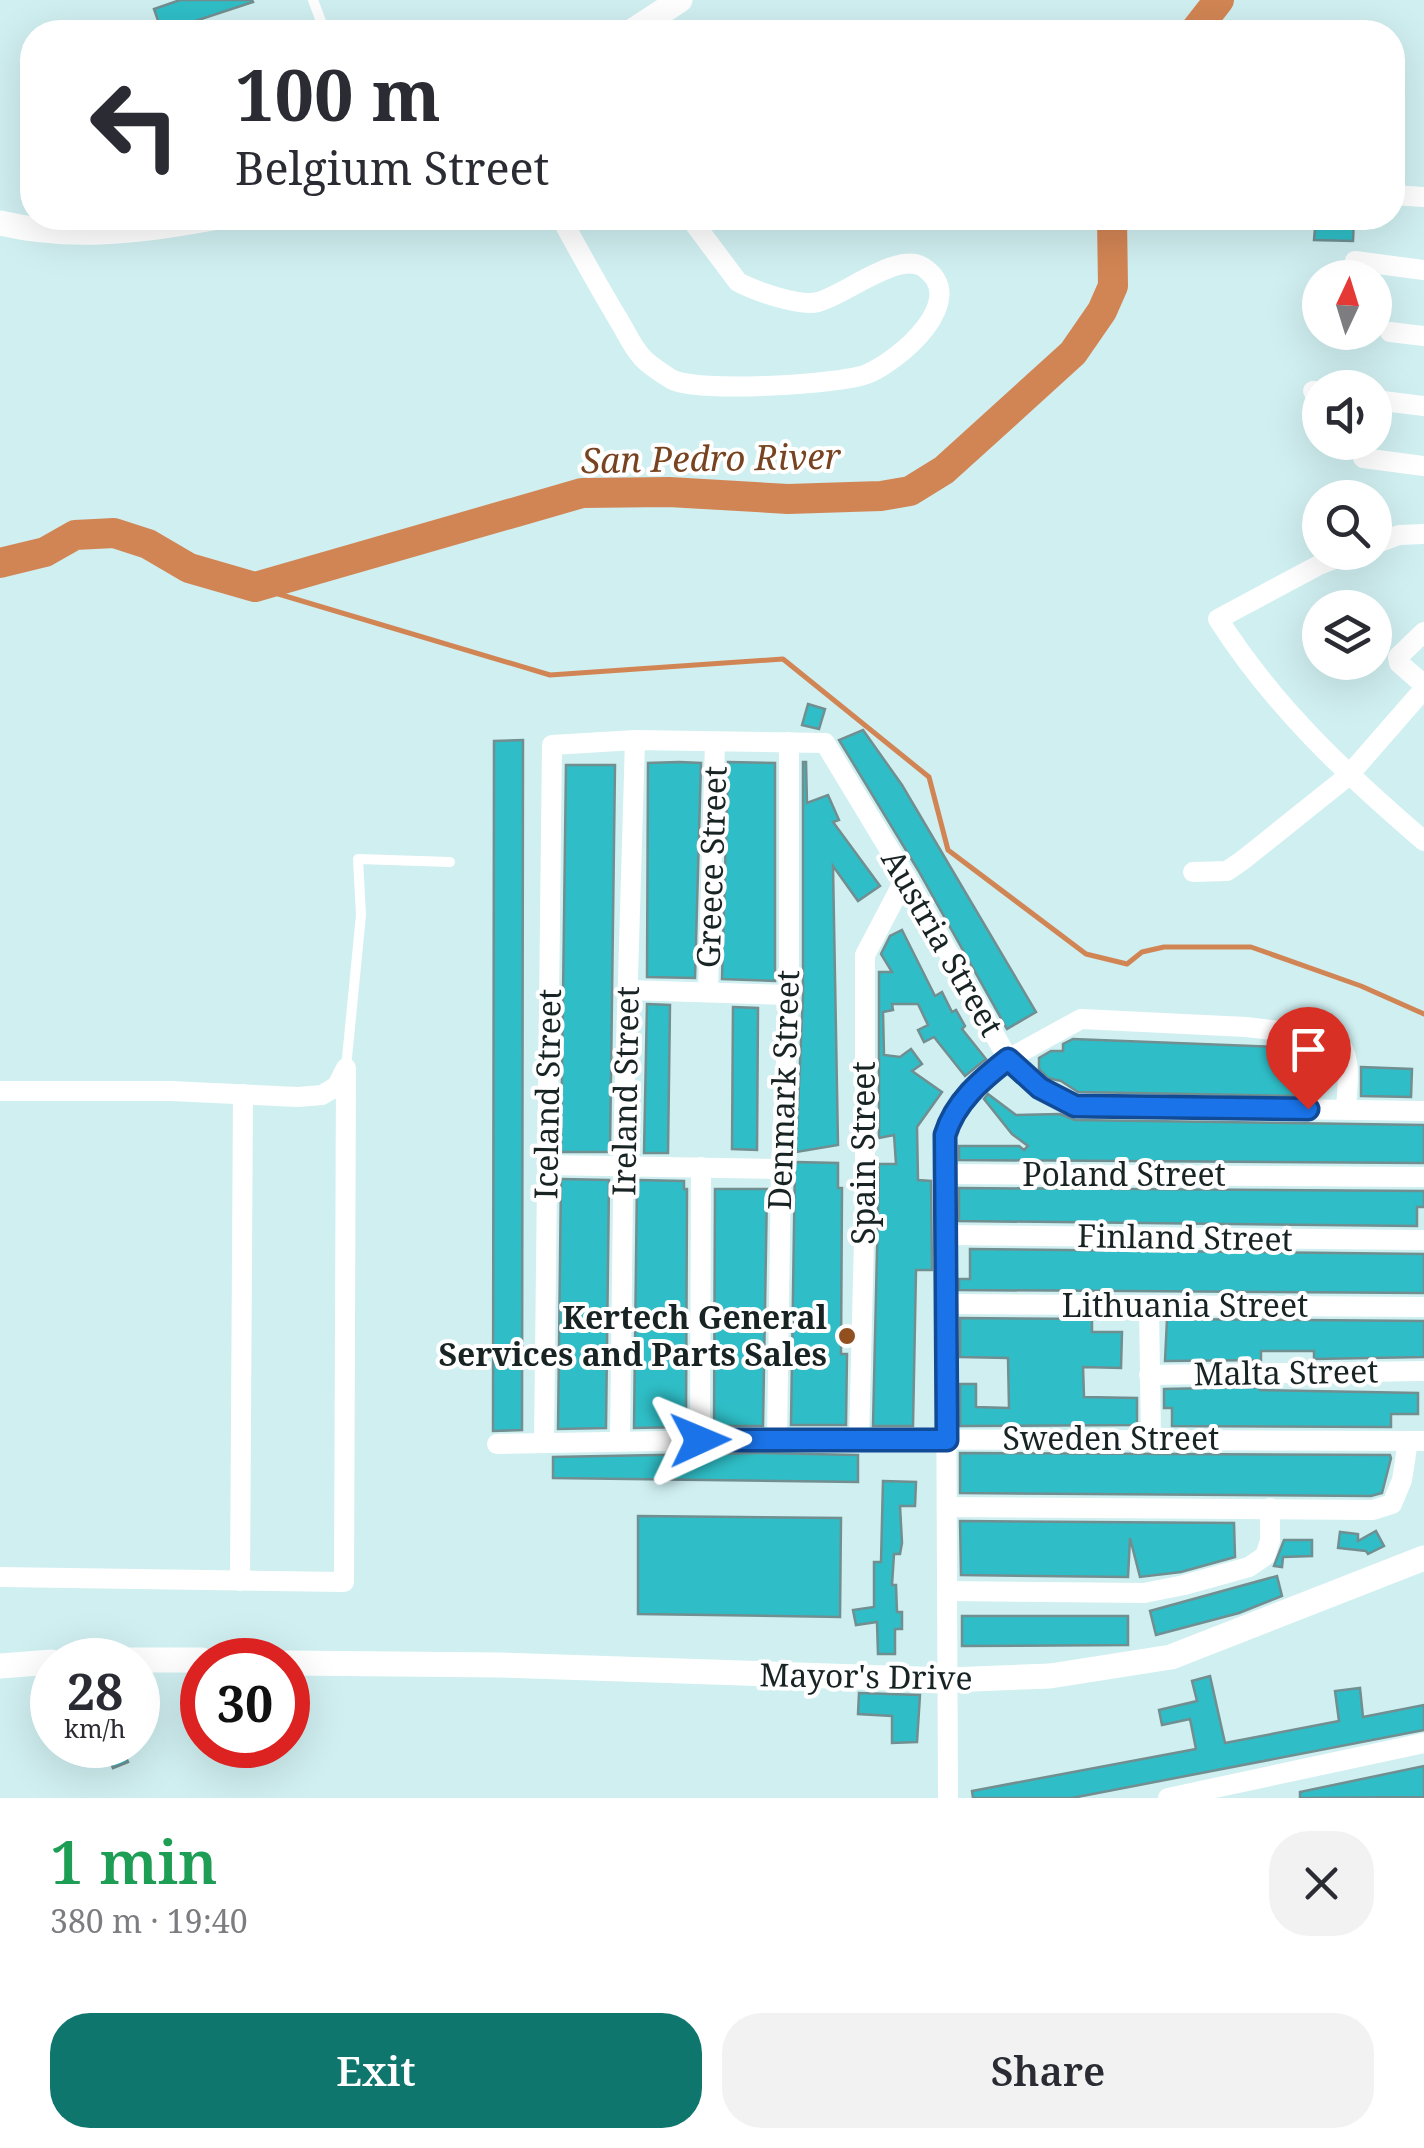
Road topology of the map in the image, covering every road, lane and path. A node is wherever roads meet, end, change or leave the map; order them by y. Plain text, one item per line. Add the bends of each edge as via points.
1 (680, 0) edge
2 (649, 20) edge
3 (30, 230) edge
4 (148, 230) edge
5 (568, 230) edge
6 (699, 230) edge
7 (1392, 266) edge
8 (1424, 270) edge
9 (1392, 332) edge
10 (1424, 336) edge
11 (1392, 402) edge
12 (1424, 406) edge
13 (1378, 460) edge
14 (1424, 466) edge
15 (1424, 534) edge
16 (1392, 537) edge
17 (1310, 570) edge
18 (1424, 632) edge
19 (635, 740) junction
20 (715, 742) junction
21 (788, 742) junction
22 (552, 746) joint
23 (1348, 776) junction
24 (1424, 841) edge
25 (450, 862) dead end
26 (1194, 872) dead end
27 (906, 877) junction
28 (628, 990) junction
29 (708, 992) junction
30 (789, 994) junction
31 (1008, 1059) junction
32 (346, 1068) junction
33 (0, 1091) edge
34 (243, 1094) junction
35 (1346, 1110) junction
36 (1424, 1111) edge
37 (548, 1166) junction
38 (623, 1166) junction
39 (701, 1167) junction
40 (781, 1169) junction
41 (945, 1174) junction
42 (1424, 1177) edge
43 (946, 1235) junction
44 (1424, 1240) edge
45 (947, 1304) junction
46 (1149, 1306) junction
47 (1424, 1307) edge
48 (1424, 1370) edge
49 (1149, 1375) junction
50 (777, 1439) junction
51 (859, 1439) junction
52 (1150, 1439) junction
53 (700, 1440) junction
54 (947, 1440) junction
55 (620, 1441) junction
56 (1416, 1441) edge
57 (544, 1443) junction
58 (497, 1444) dead end
59 (948, 1508) junction
60 (1270, 1508) junction
61 (1424, 1558) edge
62 (0, 1578) edge
63 (240, 1580) junction
64 (947, 1591) junction
65 (310, 1663) edge
66 (30, 1664) edge
67 (0, 1666) edge
68 (948, 1680) junction
69 (1424, 1743) edge
70 (948, 1798) edge
71 (1168, 1798) edge

1 - 2 street
3 - 4 street
5 - 6 street via 641,357 676,382 789,388 867,374 910,347 936,314 937,283 914,264 880,271 816,303 738,282
7 - 8 street
9 - 10 street
11 - 12 street
13 - 14 street
15 - 16 street
17 - 23 street via 1218,619 1254,674
18 - 23 street via 1398,658 1423,690
19 - 20 street, Austria Street
19 - 22 street, Austria Street
19 - 28 street, Ireland Street
20 - 21 street, Austria Street
20 - 29 street, Greece Street
21 - 27 street, Austria Street via 825,743
21 - 30 street, Denmark Street
22 - 37 street, Iceland Street
23 - 24 street
23 - 26 street via 1227,871
25 - 32 lane via 358,859 361,915
27 - 31 street, Austria Street
27 - 51 street, Spain Street via 865,955
28 - 29 street
28 - 38 street, Ireland Street
29 - 30 street
30 - 40 street, Denmark Street
31 - 35 street, Austria Street via 1040,1088 1075,1106
31 - 35 street via 1081,1018 1334,1037 1345,1046
31 - 41 street via 950,1118
32 - 34 street via 337,1086 322,1095
32 - 63 street via 344,1582
33 - 34 street
34 - 63 street
35 - 36 street, Austria Street
37 - 38 street
37 - 57 street, Iceland Street
38 - 39 street
38 - 55 street, Ireland Street
39 - 40 street
39 - 53 street
40 - 50 street, Denmark Street
41 - 42 street, Poland Street
41 - 43 street
43 - 44 street, Finland Street
43 - 45 street
45 - 46 street, Lithuania Street
45 - 54 street
46 - 47 street, Lithuania Street
46 - 49 street
48 - 49 street, Malta Street
49 - 52 street
50 - 51 street, Sweden Street
50 - 53 street, Sweden Street
51 - 54 street, Sweden Street
52 - 54 street, Sweden Street
52 - 56 street, Sweden Street
53 - 55 street, Sweden Street
54 - 59 street
55 - 57 street, Sweden Street
56 - 60 street via 1392,1504 1374,1510
57 - 58 street, Sweden Street
59 - 60 street
59 - 64 street
60 - 64 street via 1265,1556 1184,1585 1144,1593
61 - 68 street, Mayor's Drive via 1171,1656 1050,1676
62 - 63 street
64 - 68 street
65 - 68 street, Mayor's Drive
66 - 67 street
68 - 70 street
69 - 71 street

